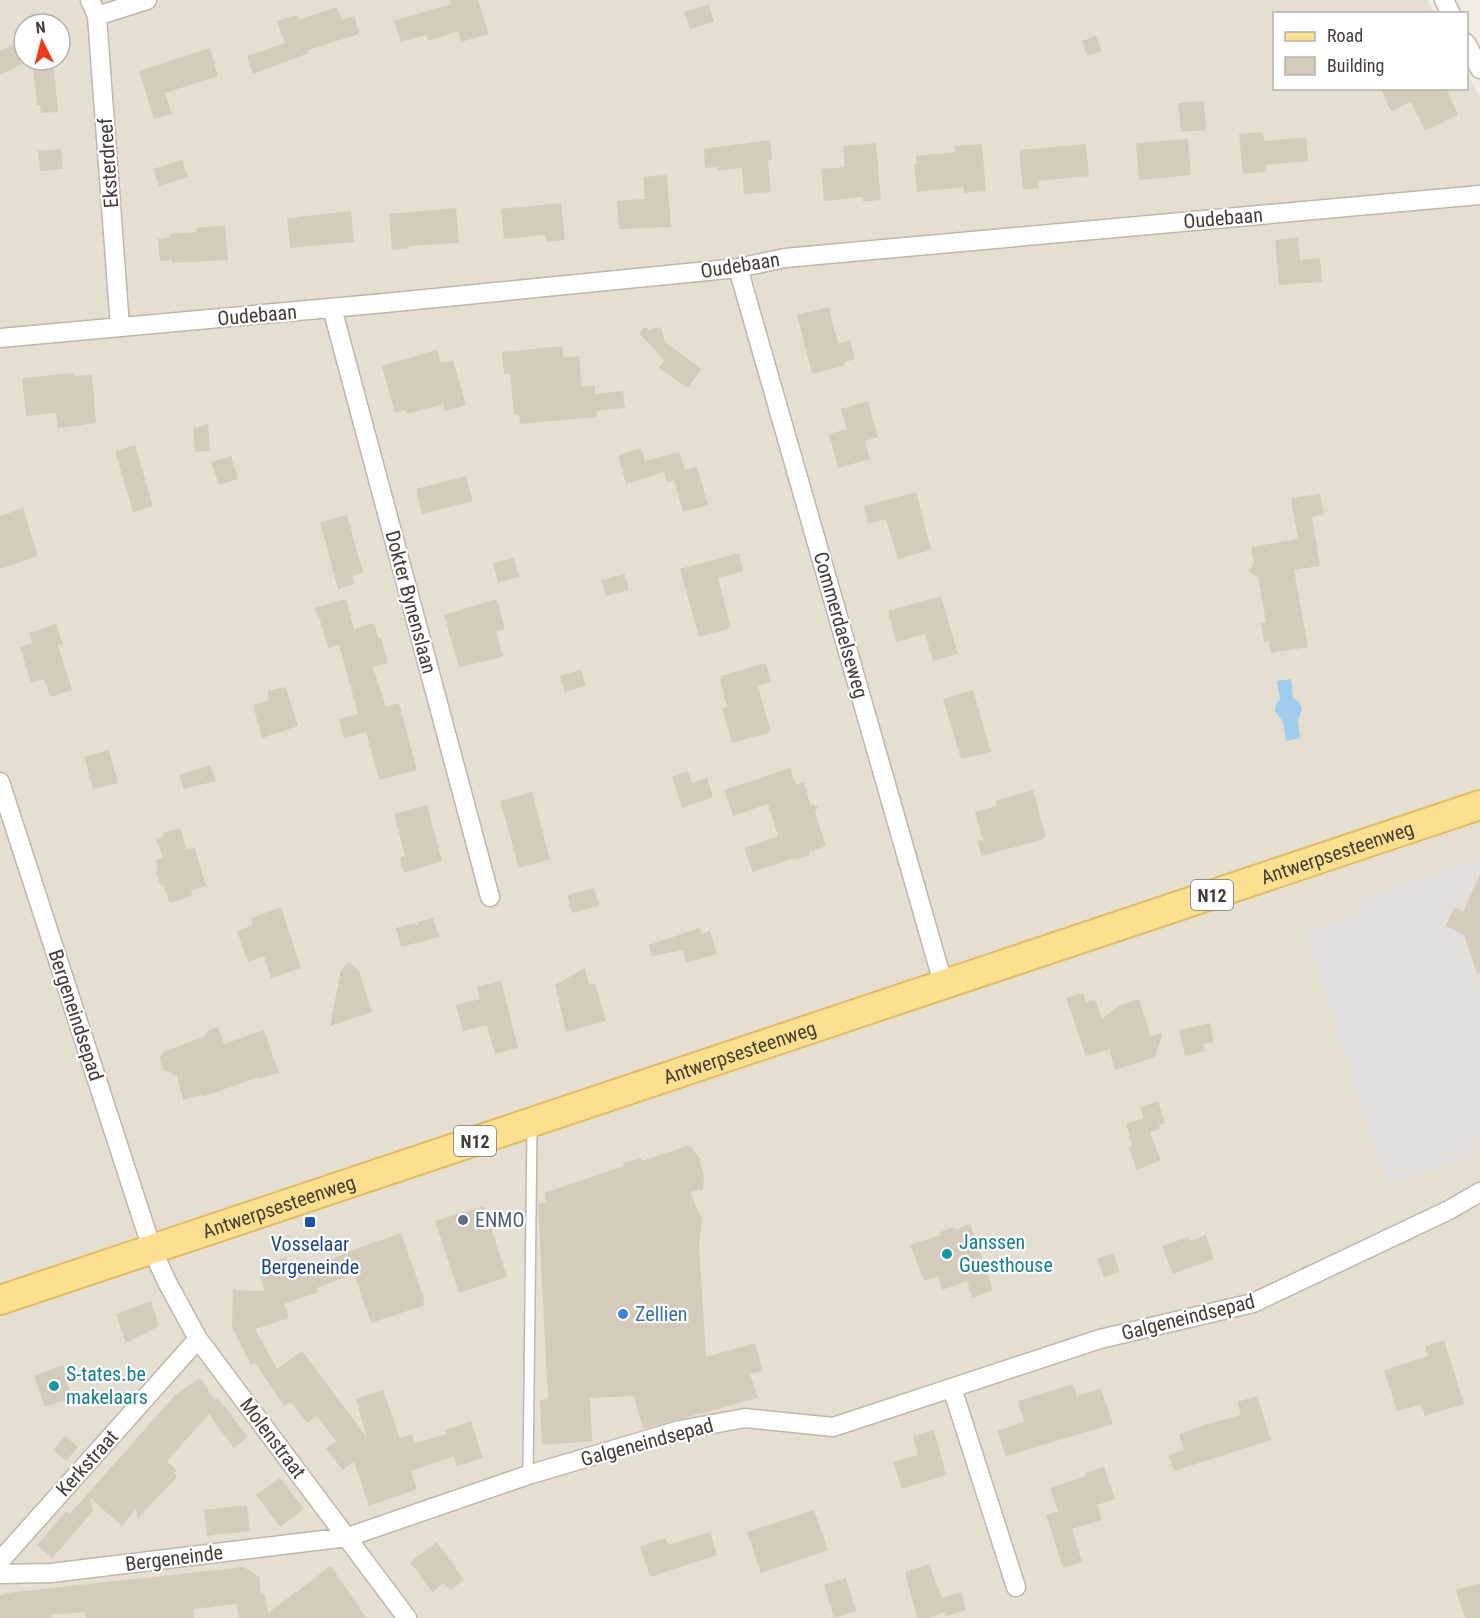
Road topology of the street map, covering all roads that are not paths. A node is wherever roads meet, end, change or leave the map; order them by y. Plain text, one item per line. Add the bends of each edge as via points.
1 (147, 0) edge
2 (94, 8) edge
3 (1468, 45) edge
4 (1480, 69) edge
5 (1480, 195) edge
6 (738, 268) junction
7 (332, 308) junction
8 (120, 327) junction
9 (0, 338) edge
10 (0, 782) edge
11 (1480, 804) edge
12 (490, 897) dead end
13 (943, 983) junction
14 (532, 1121) junction
15 (1480, 1192) edge
16 (152, 1249) junction
17 (0, 1300) edge
18 (198, 1339) junction
19 (952, 1388) junction
20 (528, 1475) junction
21 (348, 1537) junction
22 (0, 1561) edge
23 (0, 1574) edge
24 (1016, 1587) dead end
25 (407, 1618) edge

1 - 2 street
2 - 8 street, Eksterdreef
3 - 4 street
5 - 6 street, Oudebaan via 785,258
6 - 7 street, Oudebaan
6 - 13 street, Commerdaelseweg
7 - 8 street, Oudebaan
7 - 12 street, Dokter Bynenslaan
8 - 9 street, Oudebaan
10 - 16 street, Bergeneindsepad
11 - 13 main road, Antwerpsesteenweg / N12
13 - 14 main road, Antwerpsesteenweg / N12
14 - 16 main road, Antwerpsesteenweg / N12
14 - 20 lane
15 - 19 street, Galgeneindsepad via 1254,1303 1100,1339
16 - 17 main road, Antwerpsesteenweg / N12
16 - 18 street, Molenstraat
18 - 21 street, Molenstraat
18 - 22 street, Kerkstraat
19 - 20 street, Galgeneindsepad via 833,1427 745,1418 680,1430
19 - 24 street
20 - 21 street, Galgeneindsepad
21 - 23 street, Bergeneinde via 51,1573
21 - 25 street, Molenstraat

